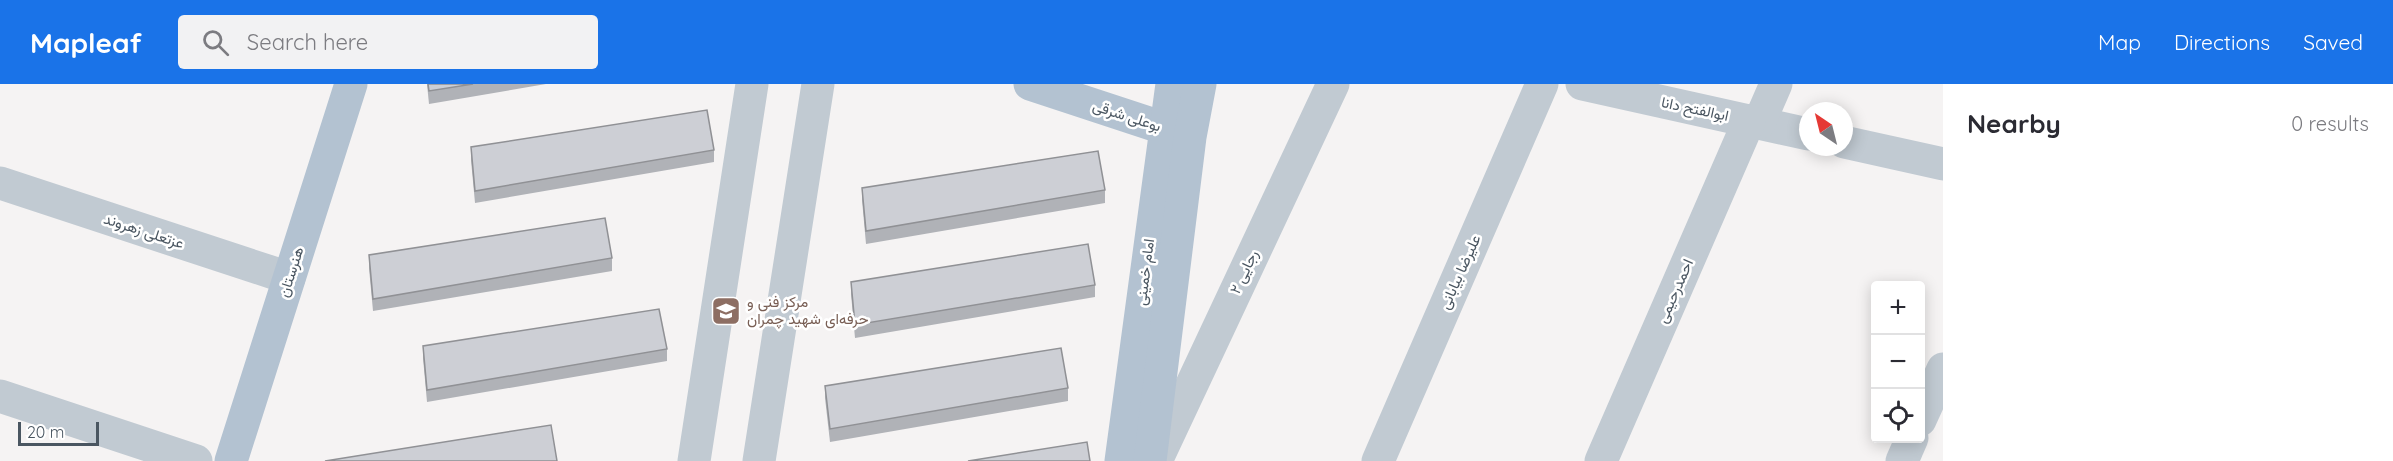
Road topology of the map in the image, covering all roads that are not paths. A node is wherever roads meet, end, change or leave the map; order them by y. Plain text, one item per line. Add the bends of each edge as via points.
1 (351, 84) edge
2 (752, 84) edge
3 (818, 84) edge
4 (1030, 84) edge
5 (1172, 84) edge
6 (1200, 84) edge
7 (1333, 84) edge
8 (1542, 84) edge
9 (1582, 84) edge
10 (1776, 84) edge
11 (1754, 122) junction
12 (1799, 132) edge
13 (1177, 133) junction
14 (1853, 144) edge
15 (1943, 164) edge
16 (0, 183) edge
17 (289, 278) junction
18 (1943, 369) edge
19 (0, 396) edge
20 (1925, 409) edge
21 (1910, 443) edge
22 (196, 461) edge
23 (231, 461) edge
24 (694, 461) edge
25 (759, 461) edge
26 (1121, 461) edge
27 (1150, 461) edge
28 (1156, 461) edge
29 (1378, 461) edge
30 (1601, 461) edge
31 (1902, 461) edge

1 - 17 main road, هنرستان
2 - 24 street
3 - 25 street
4 - 13 main road, بوعلی شرقی
5 - 13 main road, امام خمینی
6 - 13 main road, امام خمینی
7 - 28 street, رجایی ۲
8 - 29 street, علیرضا بیابانی
9 - 11 street, ابوالفتح دانا
10 - 11 street, احمدرحیمی
11 - 12 street, ابوالفتح دانا
11 - 30 street, احمدرحیمی
13 - 26 main road, امام خمینی
13 - 27 main road, امام خمینی
14 - 15 street
16 - 17 street, عزتعلی زهروند
17 - 23 main road, هنرستان
18 - 20 street
19 - 22 street
21 - 31 street

